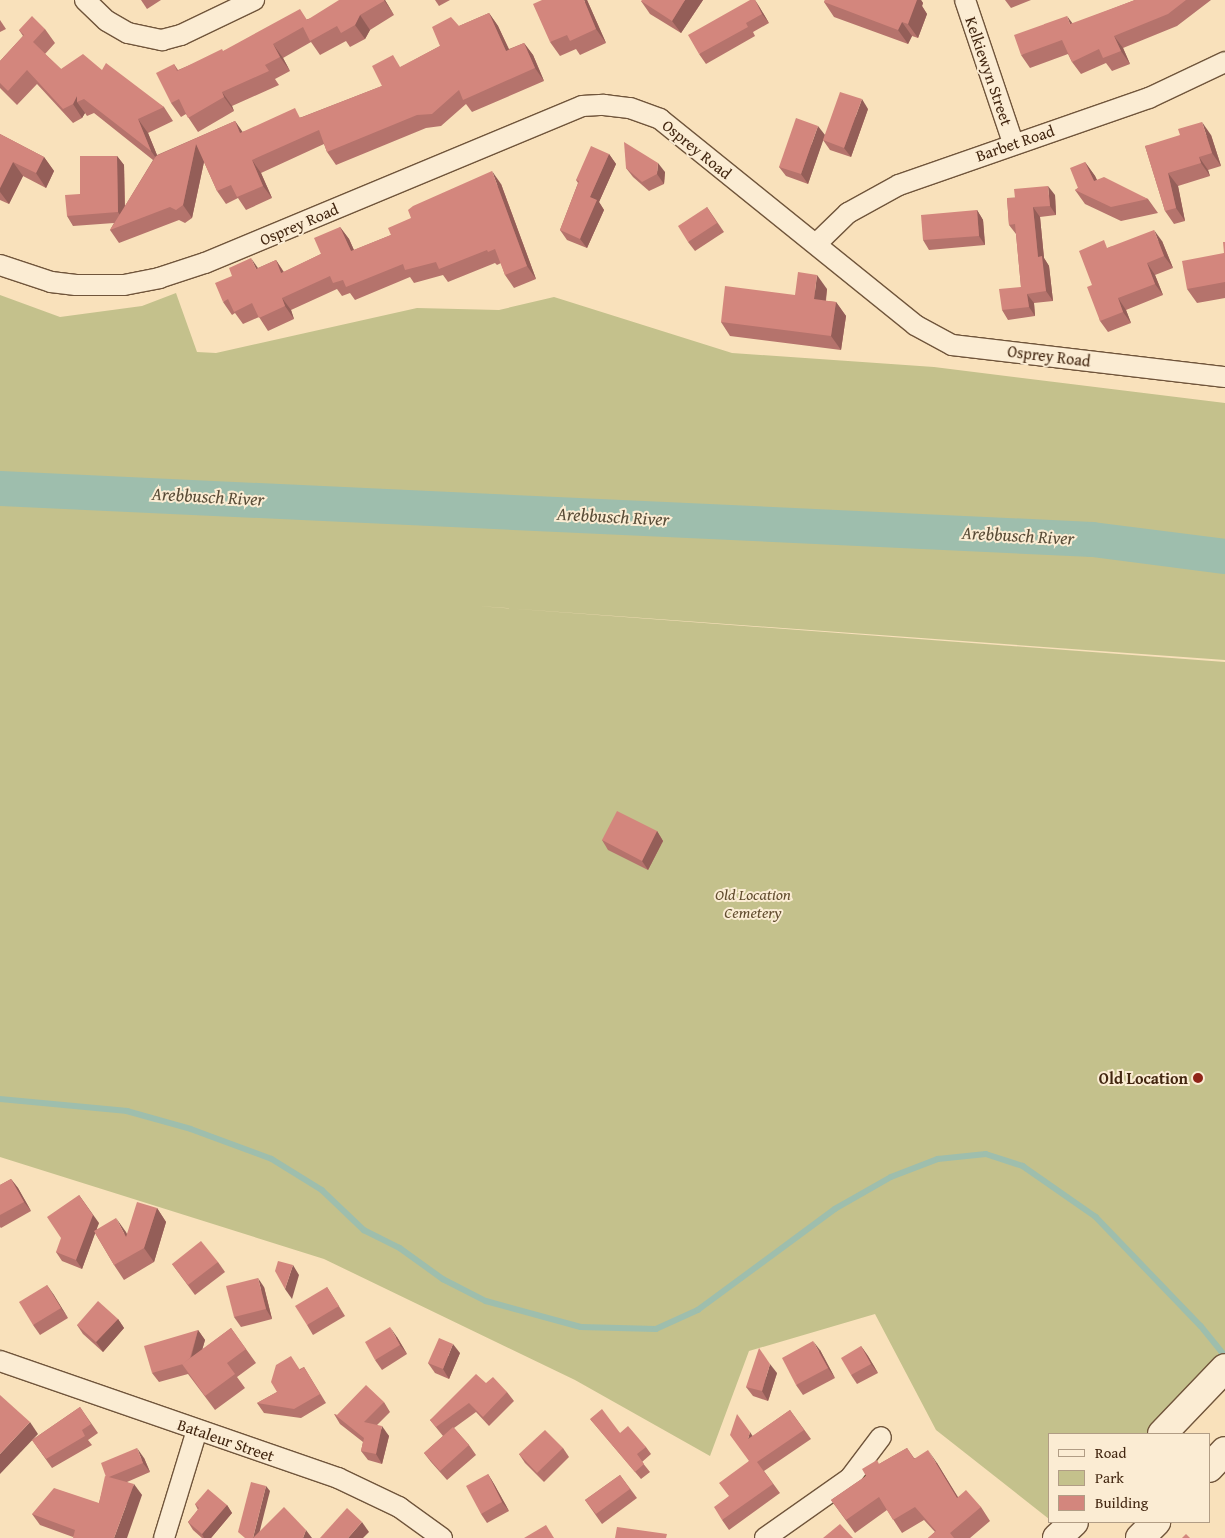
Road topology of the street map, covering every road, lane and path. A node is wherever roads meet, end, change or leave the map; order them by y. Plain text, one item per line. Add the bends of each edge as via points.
1 (85, 0) edge
2 (254, 0) edge
3 (965, 0) edge
4 (1225, 62) edge
5 (1013, 143) junction
6 (816, 244) junction
7 (0, 265) edge
8 (1225, 377) edge
9 (0, 1360) edge
10 (1225, 1368) edge
11 (1170, 1426) edge
12 (197, 1430) junction
13 (881, 1437) dead end
14 (1073, 1523) edge
15 (1155, 1523) edge
16 (164, 1538) edge
17 (442, 1538) edge
18 (765, 1538) edge
19 (1057, 1538) edge
20 (1140, 1538) edge

1 - 2 street via 107,21 128,33 162,40 180,35
3 - 5 street, Kelkiewyn Street
4 - 5 street, Barbet Road via 1150,98
5 - 6 street, Barbet Road via 937,170 871,199 848,213
6 - 7 street, Osprey Road via 660,119 630,108 604,105 582,106 205,263 159,278 124,285 76,285 51,282
6 - 8 street, Osprey Road via 915,325 952,345
9 - 12 street, Bataleur Street
10 - 11 main road
12 - 16 street
12 - 17 street, Bataleur Street via 338,1478 399,1508
13 - 18 street via 850,1478
14 - 19 main road
15 - 20 main road

